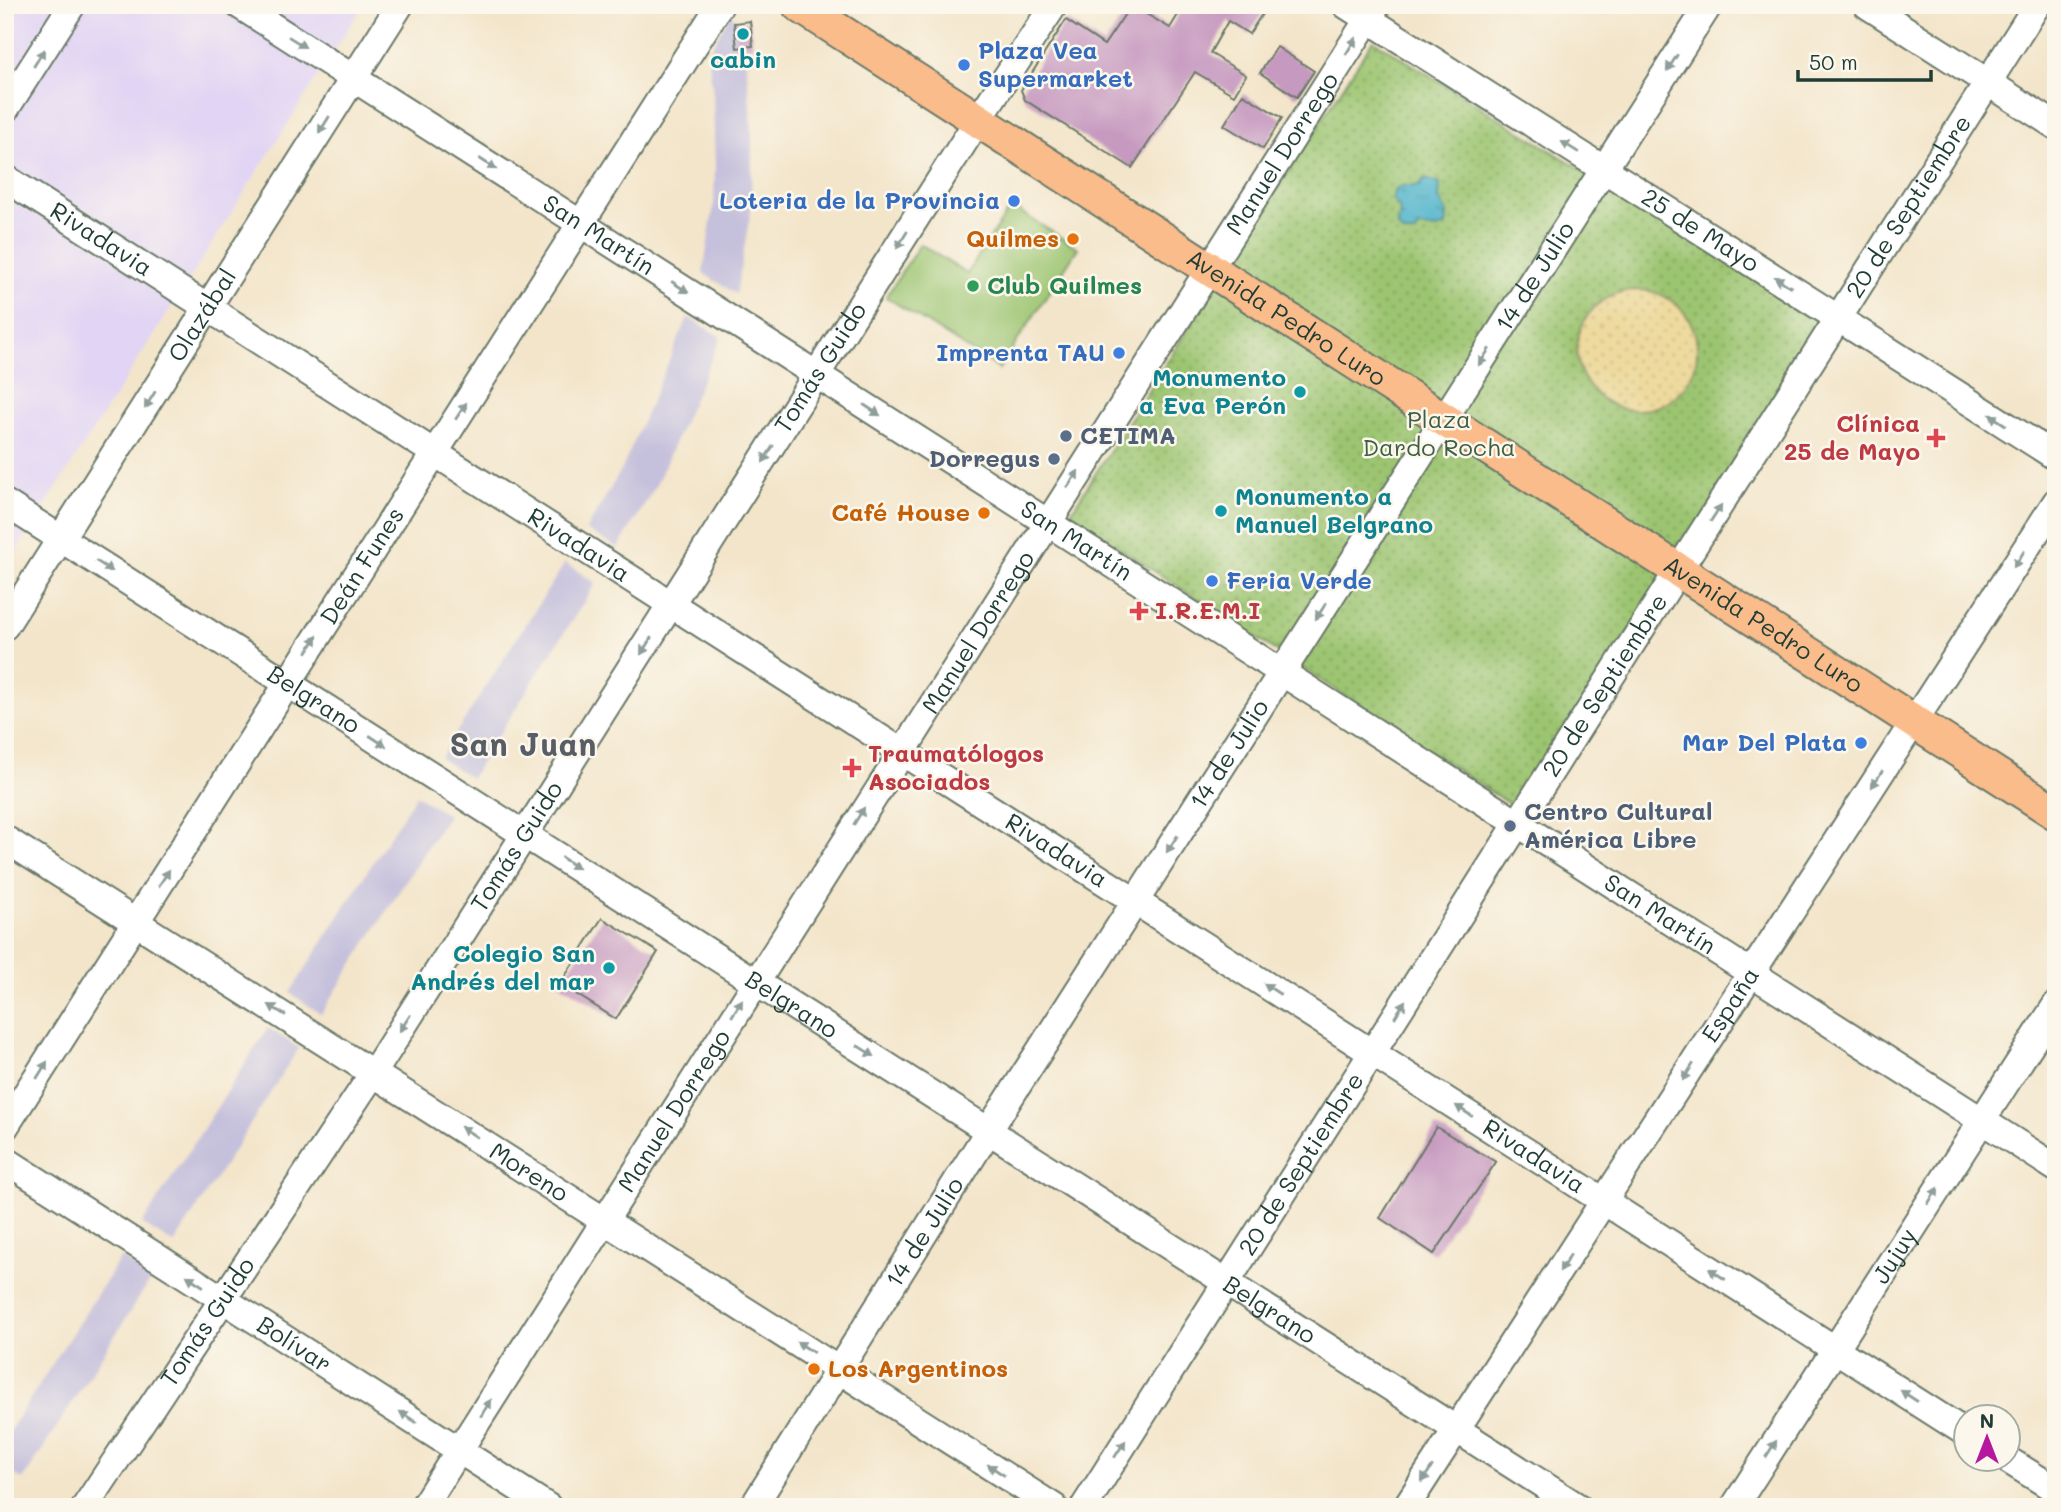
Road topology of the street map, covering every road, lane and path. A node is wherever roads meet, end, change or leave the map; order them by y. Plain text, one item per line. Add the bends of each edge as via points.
1 (72, 5) edge
2 (239, 5) edge
3 (400, 5) edge
4 (720, 5) edge
5 (799, 5) edge
6 (1054, 5) edge
7 (1709, 5) edge
8 (1867, 5) edge
9 (2037, 5) edge
10 (1363, 10) edge
11 (354, 78) junction
12 (1988, 82) junction
13 (5, 110) edge
14 (978, 120) junction
15 (2056, 126) edge
16 (1604, 169) junction
17 (5, 178) edge
18 (581, 223) junction
19 (1208, 269) junction
20 (208, 308) junction
21 (1841, 318) junction
22 (818, 375) junction
23 (1444, 420) junction
24 (435, 453) junction
25 (2056, 457) edge
26 (2056, 502) edge
27 (5, 503) edge
28 (1046, 522) junction
29 (62, 539) junction
30 (1679, 571) junction
31 (672, 605) junction
32 (5, 626) edge
33 (1282, 673) junction
34 (288, 683) junction
35 (1914, 722) junction
36 (900, 751) junction
37 (2056, 813) edge
38 (1518, 824) junction
39 (526, 835) junction
40 (5, 839) edge
41 (1136, 901) junction
42 (135, 922) junction
43 (1752, 974) junction
44 (755, 980) junction
45 (2056, 1005) edge
46 (1372, 1053) junction
47 (374, 1072) junction
48 (1981, 1121) junction
49 (5, 1127) edge
50 (989, 1130) junction
51 (5, 1160) edge
52 (2056, 1168) edge
53 (1605, 1202) junction
54 (605, 1219) junction
55 (1227, 1282) junction
56 (224, 1300) junction
57 (1835, 1349) junction
58 (839, 1369) junction
59 (1952, 1424) edge
60 (1455, 1430) junction
61 (459, 1450) junction
62 (2022, 1469) edge
63 (2056, 1490) edge
64 (85, 1507) edge
65 (423, 1507) edge
66 (548, 1507) edge
67 (753, 1507) edge
68 (1054, 1507) edge
69 (1083, 1507) edge
70 (1406, 1507) edge
71 (1578, 1507) edge
72 (1734, 1507) edge

13 -> 1 street
2 -> 11 street, San Martín
3 - 11 street, Olazábal
4 - 18 street, Deán Funes
5 - 14 main road, Avenida Pedro Luro
6 - 14 street, Tomás Guido
7 -> 16 street, 14 de Julio
8 - 12 street
9 - 12 street, 20 de Septiembre
16 -> 10 street, 25 de Mayo
19 -> 10 street, Manuel Dorrego
11 -> 18 street, San Martín
11 -> 20 street, Olazábal
12 - 15 street
12 - 21 street, 20 de Septiembre
14 - 19 main road, Avenida Pedro Luro
14 -> 22 street, Tomás Guido
21 -> 16 street, 25 de Mayo
16 -> 23 street, 14 de Julio
17 - 20 street, Rivadavia
18 -> 22 street, San Martín
24 -> 18 street, Deán Funes
19 - 23 main road, Avenida Pedro Luro
28 -> 19 street, Manuel Dorrego
20 - 24 street, Rivadavia
20 -> 29 street, Olazábal
25 -> 21 street, 25 de Mayo
30 -> 21 street, 20 de Septiembre
22 -> 28 street, San Martín
22 -> 31 street, Tomás Guido
23 - 30 main road, Avenida Pedro Luro
23 -> 33 street, 14 de Julio
24 - 31 street, Rivadavia
34 -> 24 street, Deán Funes
26 -> 35 street, España
27 - 29 street, Belgrano
28 - 33 street, San Martín
28 - 36 street, Manuel Dorrego
29 - 32 street, Olazábal
29 -> 34 street, Belgrano
30 - 35 main road, Avenida Pedro Luro
30 - 38 street, 20 de Septiembre
31 - 36 street, Rivadavia
31 -> 39 street, Tomás Guido
33 - 38 street, San Martín
33 -> 41 street, 14 de Julio
34 -> 39 street, Belgrano
42 -> 34 street, Deán Funes
35 - 37 main road, Avenida Pedro Luro
35 -> 43 street, España
36 - 41 street, Rivadavia
44 -> 36 street, Manuel Dorrego
38 - 43 street, San Martín
46 -> 38 street, 20 de Septiembre
39 -> 44 street, Belgrano
39 -> 47 street, Tomás Guido
40 - 42 street, Moreno
46 -> 41 street, Rivadavia
41 - 50 street, 14 de Julio
47 -> 42 street, Moreno
49 -> 42 street, Deán Funes
43 - 48 street, San Martín
43 -> 53 street, España
44 -> 50 street, Belgrano
54 -> 44 street, Manuel Dorrego
45 - 48 street, Jujuy
53 -> 46 street, Rivadavia
46 - 55 street, 20 de Septiembre
54 -> 47 street, Moreno
47 - 56 street, Tomás Guido
48 - 52 street, San Martín
57 -> 48 street, Jujuy
50 - 55 street, Belgrano
50 - 58 street, 14 de Julio
56 -> 51 street, Bolívar
57 -> 53 street, Rivadavia
53 -> 60 street, España
58 -> 54 street, Moreno
61 -> 54 street, Manuel Dorrego
55 - 60 street, Belgrano
69 -> 55 street, 20 de Septiembre
61 -> 56 street, Bolívar
56 - 64 street, Tomás Guido
59 -> 57 street, Rivadavia
72 -> 57 street, Jujuy
58 - 67 street, 14 de Julio
68 -> 58 street, Moreno
60 -> 70 street, España
60 - 71 street, Belgrano
61 - 65 street, Manuel Dorrego
61 - 66 street, Bolívar
62 - 63 street

